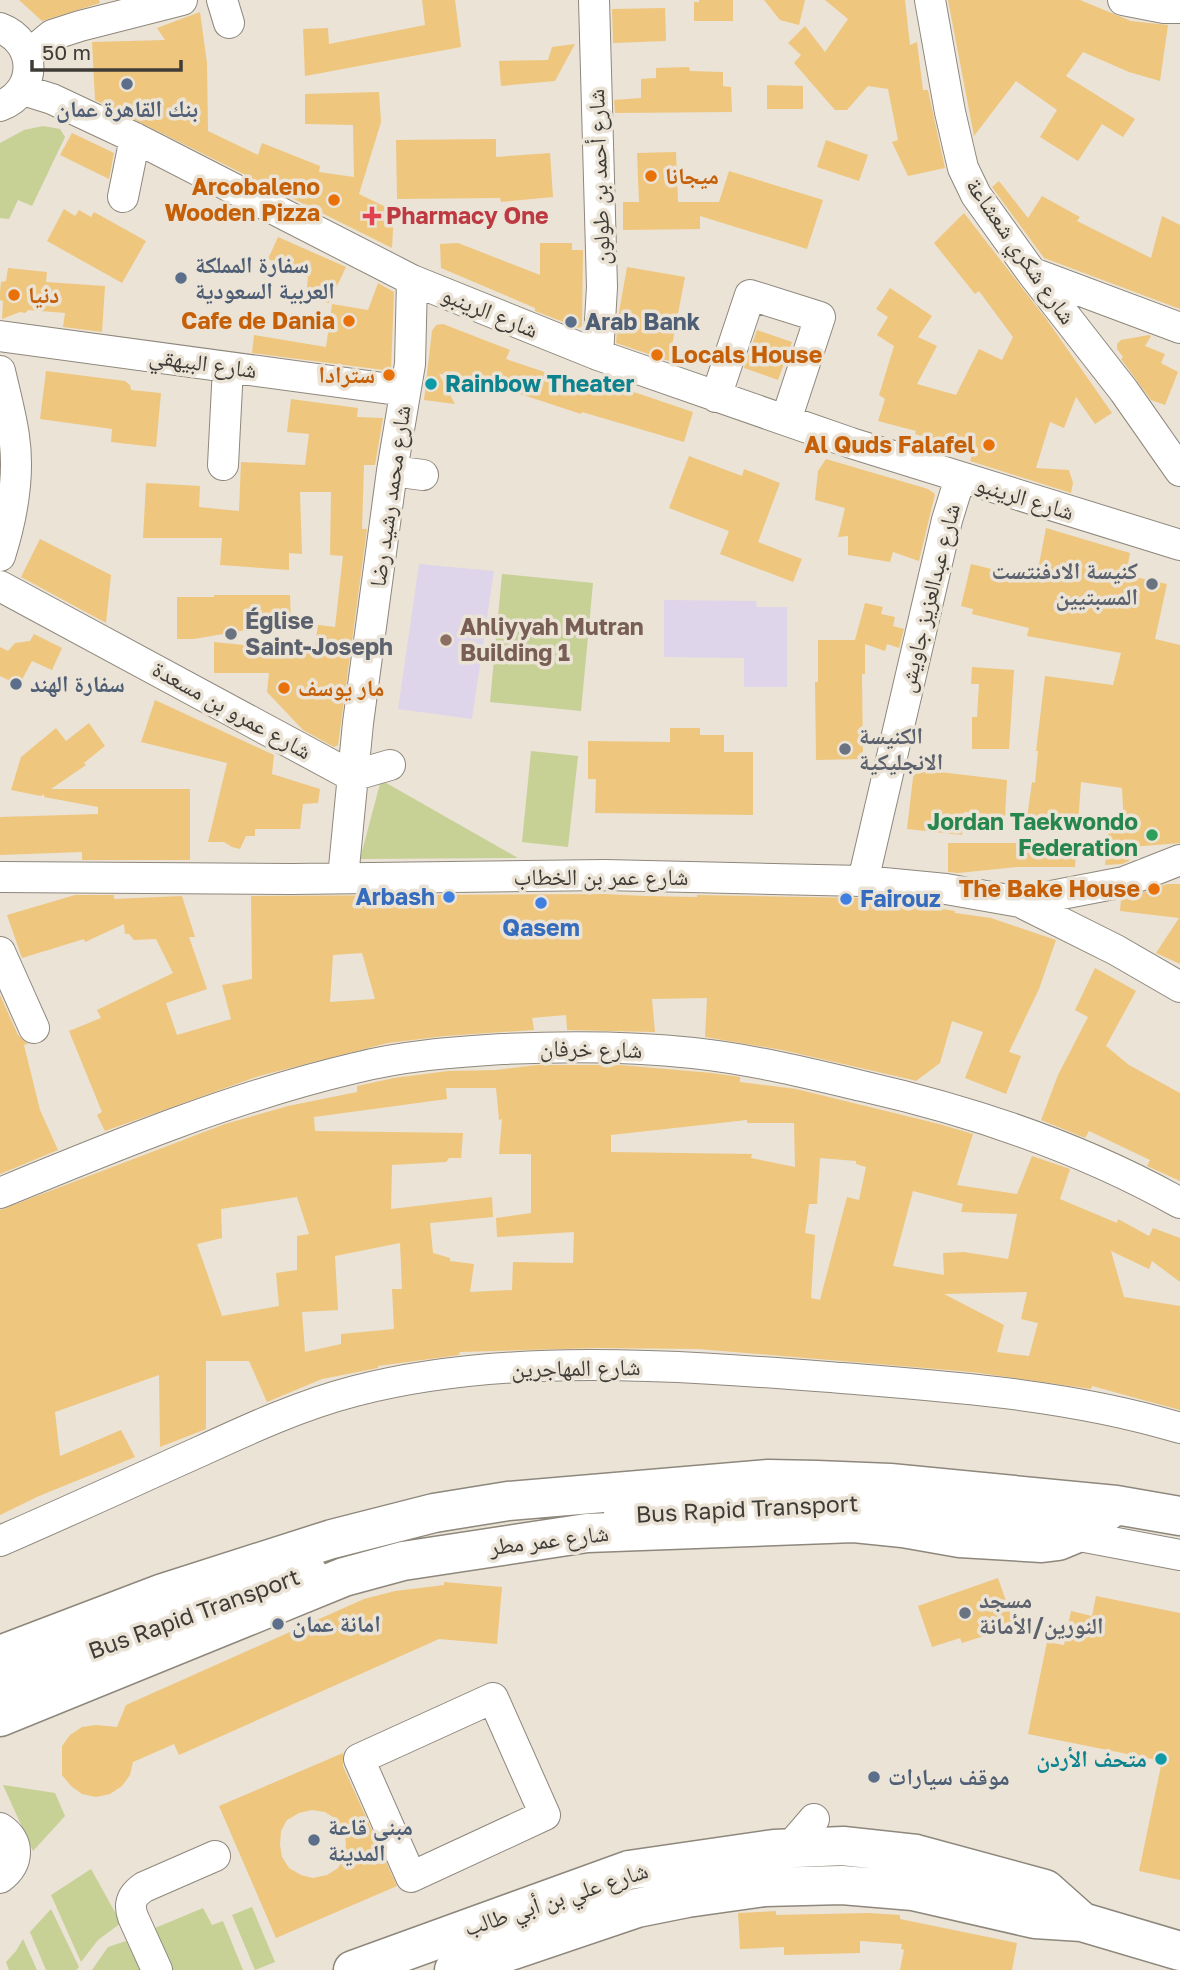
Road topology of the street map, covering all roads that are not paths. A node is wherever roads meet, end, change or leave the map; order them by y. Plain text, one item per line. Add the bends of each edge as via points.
1 (594, 0) edge
2 (930, 0) edge
3 (1123, 0) edge
4 (164, 3) edge
5 (1180, 8) edge
6 (0, 28) edge
7 (51, 35) junction
8 (28, 55) junction
9 (11, 98) edge
10 (52, 99) junction
11 (135, 138) junction
12 (123, 197) dead end
13 (1032, 273) junction
14 (412, 280) junction
15 (1180, 328) edge
16 (0, 336) edge
17 (598, 355) junction
18 (228, 367) junction
19 (0, 371) edge
20 (405, 391) junction
21 (716, 397) junction
22 (786, 420) junction
23 (223, 465) dead end
24 (392, 471) junction
25 (1180, 471) edge
26 (423, 475) dead end
27 (960, 478) junction
28 (1180, 545) edge
29 (0, 556) edge
30 (0, 586) edge
31 (390, 765) dead end
32 (352, 775) junction
33 (1180, 860) edge
34 (0, 877) edge
35 (344, 877) junction
36 (863, 881) junction
37 (1020, 902) junction
38 (0, 952) edge
39 (1180, 987) edge
40 (34, 1028) dead end
41 (0, 1193) edge
42 (1180, 1203) edge
43 (1180, 1428) edge
44 (1116, 1505) junction
45 (1180, 1516) edge
46 (1075, 1534) junction
47 (0, 1541) edge
48 (1180, 1555) edge
49 (0, 1655) edge
50 (0, 1685) edge
51 (0, 1717) edge
52 (814, 1819) dead end
53 (0, 1828) edge
54 (789, 1848) junction
55 (215, 1856) dead end
56 (411, 1877) joint
57 (0, 1878) edge
58 (1082, 1922) junction
59 (1177, 1949) edge
60 (157, 1970) edge
61 (353, 1970) edge
62 (454, 1970) edge

1 - 17 street, شارع أحمد بن طولون via 602,287
2 - 13 street, شارع شكري شعشاعة via 963,168 976,195
3 - 5 street
4 - 7 street
6 - 8 street via 14,35
7 - 8 street
7 - 10 street via 47,64
8 - 9 street via 29,68
9 - 10 street, شارع الرينبو
10 - 11 street, شارع الرينبو
11 - 12 street
11 - 14 street, شارع الرينبو
13 - 15 street
13 - 25 street, شارع شكري شعشاعة
14 - 17 street, شارع الرينبو
14 - 20 street, شارع محمد رشيد رضا
16 - 18 street, شارع البيهقي
17 - 21 street, شارع الرينبو
18 - 20 street, شارع البيهقي
18 - 23 street
19 - 29 street via 14,438 15,480 10,524
20 - 24 street, شارع محمد رشيد رضا
21 - 22 street, شارع الرينبو
21 - 22 street via 750,295 820,317
22 - 27 street, شارع الرينبو
24 - 26 street
24 - 32 street, شارع محمد رشيد رضا
27 - 28 street, شارع الرينبو
27 - 36 street, شارع عبدالعزيز جاويش
30 - 32 street, شارع عمرو بن مسعدة via 112,634
31 - 32 street
32 - 35 street, شارع محمد رشيد رضا
33 - 37 street via 1124,882
34 - 35 street, شارع عمر بن الخطاب
35 - 36 street, شارع عمر بن الخطاب via 605,874
36 - 37 street, شارع عمر بن الخطاب
37 - 39 street, شارع عمر بن الخطاب
38 - 40 street
41 - 42 street, شارع خرفان via 153,1129 356,1067 462,1051 575,1046 694,1053 926,1101 992,1120
43 - 47 street, شارع المهاجرين via 1052,1401 898,1382 676,1367 486,1370 386,1383 319,1401
44 - 45 main road, شارع عمر مطر
44 - 46 main road, شارع عمر مطر
44 - 49 main road, شارع عمر مطر via 890,1483 768,1479 508,1501 434,1513 332,1539 163,1593
46 - 48 street, Bus Rapid Transport
46 - 50 street, Bus Rapid Transport via 936,1509 853,1503 645,1512 540,1524 444,1539 339,1564 216,1603
46 - 51 main road, شارع عمر مطر via 1042,1544 854,1523 762,1525 587,1533 416,1558 344,1577
52 - 54 street
53 - 57 street via 11,1837 16,1855
54 - 58 main road, شارع علي بن أبي طالب via 843,1846 916,1854 1045,1889
54 - 61 main road, شارع علي بن أبي طالب via 629,1870
55 - 60 street via 136,1892 131,1899 133,1917
56 - 56 street via 545,1815 493,1698 359,1759
58 - 59 main road, شارع علي بن أبي طالب
58 - 62 main road, شارع علي بن أبي طالب via 1035,1919 913,1891 842,1885 765,1887 637,1908

